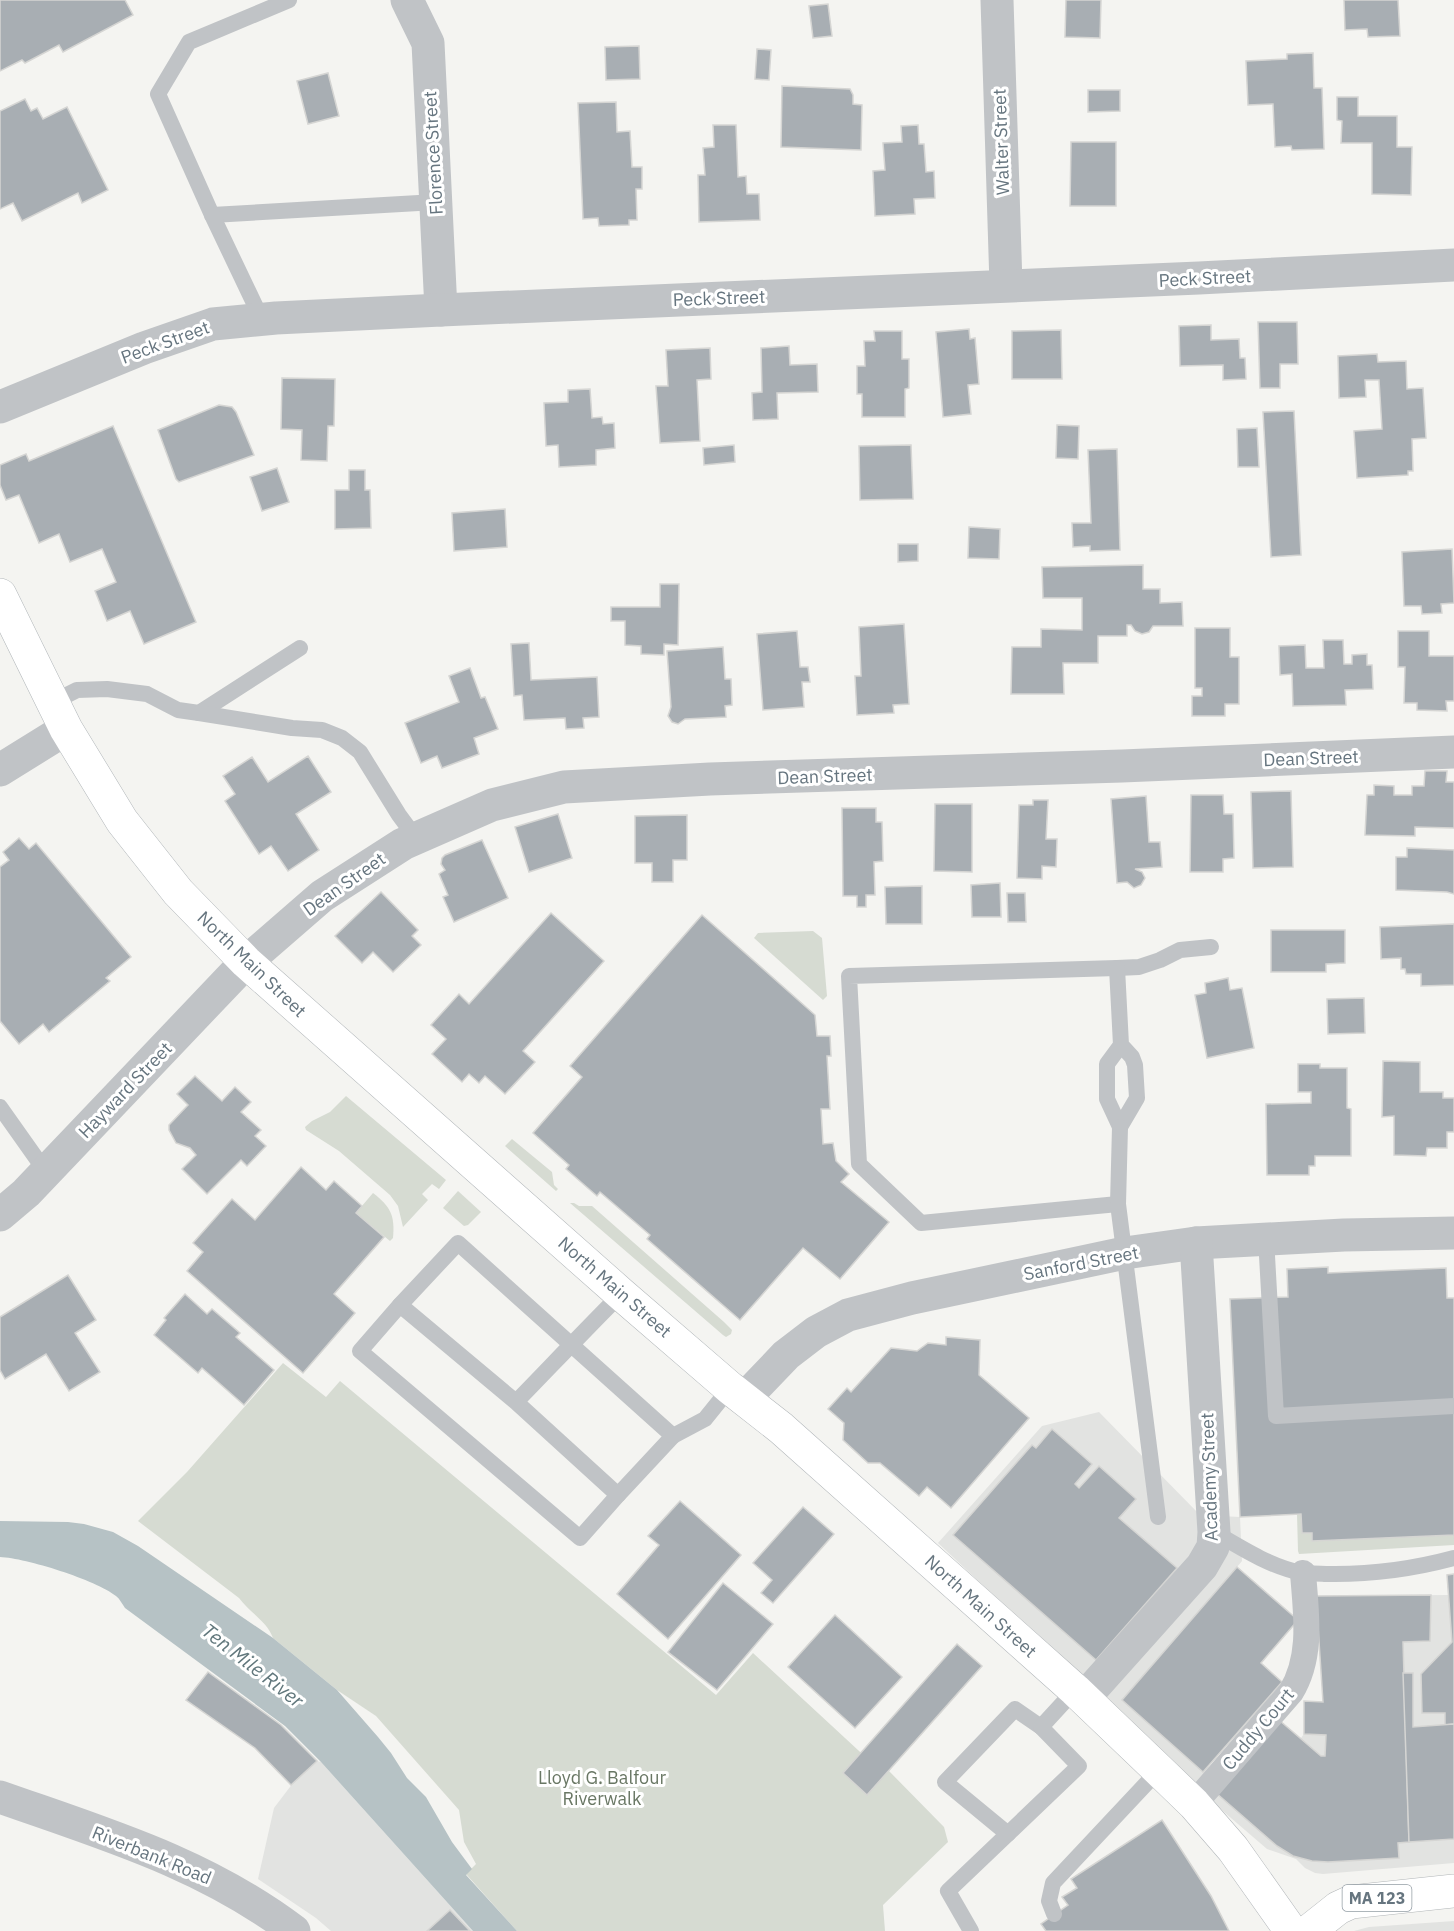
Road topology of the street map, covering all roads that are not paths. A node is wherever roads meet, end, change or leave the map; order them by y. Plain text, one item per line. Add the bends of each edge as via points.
1 (289, 0) edge
2 (407, 0) edge
3 (997, 0) edge
4 (436, 202) junction
5 (212, 215) junction
6 (1454, 265) edge
7 (1006, 285) junction
8 (441, 310) junction
9 (262, 320) junction
10 (0, 407) edge
11 (0, 595) edge
12 (300, 648) dead end
13 (199, 713) junction
14 (60, 716) junction
15 (1454, 752) edge
16 (0, 770) edge
17 (416, 838) junction
18 (1211, 946) dead end
19 (246, 962) junction
20 (1117, 968) junction
21 (1121, 1045) junction
22 (0, 1107) edge
23 (1120, 1127) junction
24 (46, 1172) junction
25 (1118, 1204) junction
26 (0, 1215) edge
27 (1454, 1233) edge
28 (1266, 1238) junction
29 (1196, 1244) junction
30 (1125, 1253) junction
31 (621, 1294) junction
32 (400, 1305) junction
33 (571, 1344) junction
34 (737, 1393) junction
35 (516, 1402) junction
36 (1454, 1407) edge
37 (673, 1436) junction
38 (618, 1495) junction
39 (1158, 1517) dead end
40 (1214, 1532) junction
41 (1454, 1558) edge
42 (1303, 1573) junction
43 (1079, 1694) junction
44 (1041, 1727) junction
45 (1159, 1770) junction
46 (0, 1797) edge
47 (1194, 1804) junction
48 (1008, 1834) junction
49 (1454, 1891) edge
50 (1054, 1914) dead end
51 (294, 1931) edge
52 (971, 1931) edge
53 (1291, 1931) edge
54 (1309, 1931) edge

1 - 5 lane via 189,42 158,94
2 - 4 street, Florence Street via 428,43
3 - 7 street, Walter Street
4 - 5 lane
4 - 8 street, Florence Street
5 - 9 lane
6 - 7 street, Peck Street
7 - 8 street, Peck Street
8 - 9 street, Peck Street
9 - 10 street, Peck Street via 213,324
11 - 14 main road, North Main Street
12 - 13 lane
13 - 14 lane via 178,710 147,694 107,689 77,690
13 - 17 lane via 322,730 342,738 360,752
14 - 16 street
14 - 19 main road, North Main Street via 122,821 178,892
15 - 17 street, Dean Street via 564,787 492,805
17 - 19 street, Dean Street via 322,896
18 - 20 lane via 1180,950 1139,967
19 - 24 street, Hayward Street
19 - 31 main road, North Main Street
20 - 21 lane
20 - 25 lane via 849,976 859,1164 921,1223
21 - 23 lane via 1107,1064 1107,1099
21 - 23 lane via 1135,1065 1137,1098
22 - 24 lane
23 - 25 lane
24 - 26 street, Hayward Street
25 - 30 lane
27 - 28 street, Sanford Street
28 - 29 street, Sanford Street
28 - 36 lane via 1276,1416
29 - 30 street, Sanford Street
29 - 40 street, Academy Street
30 - 34 street, Sanford Street via 848,1315 816,1332
30 - 39 lane
31 - 33 lane
31 - 34 main road, North Main Street
32 - 33 lane via 458,1243
32 - 35 lane
32 - 38 lane via 360,1351 580,1538
33 - 35 lane
33 - 37 lane
34 - 37 lane via 705,1419
34 - 43 main road, North Main Street
35 - 38 lane
37 - 38 lane
40 - 42 lane via 1241,1549
40 - 43 street, Academy Street via 1213,1547 1202,1566
41 - 42 lane via 1390,1570
42 - 47 street, Cuddy Court via 1306,1651 1298,1680
43 - 44 lane
43 - 45 main road, North Main Street
44 - 48 lane via 1079,1766
44 - 48 lane via 1015,1709 945,1782
45 - 47 main road, North Main Street
45 - 50 lane via 1053,1883 1049,1901
46 - 51 street, Riverbank Road via 181,1863 246,1898
47 - 53 main road, North Main Street via 1249,1871
48 - 52 lane via 948,1891
49 - 54 main road, MA 123 via 1351,1902

